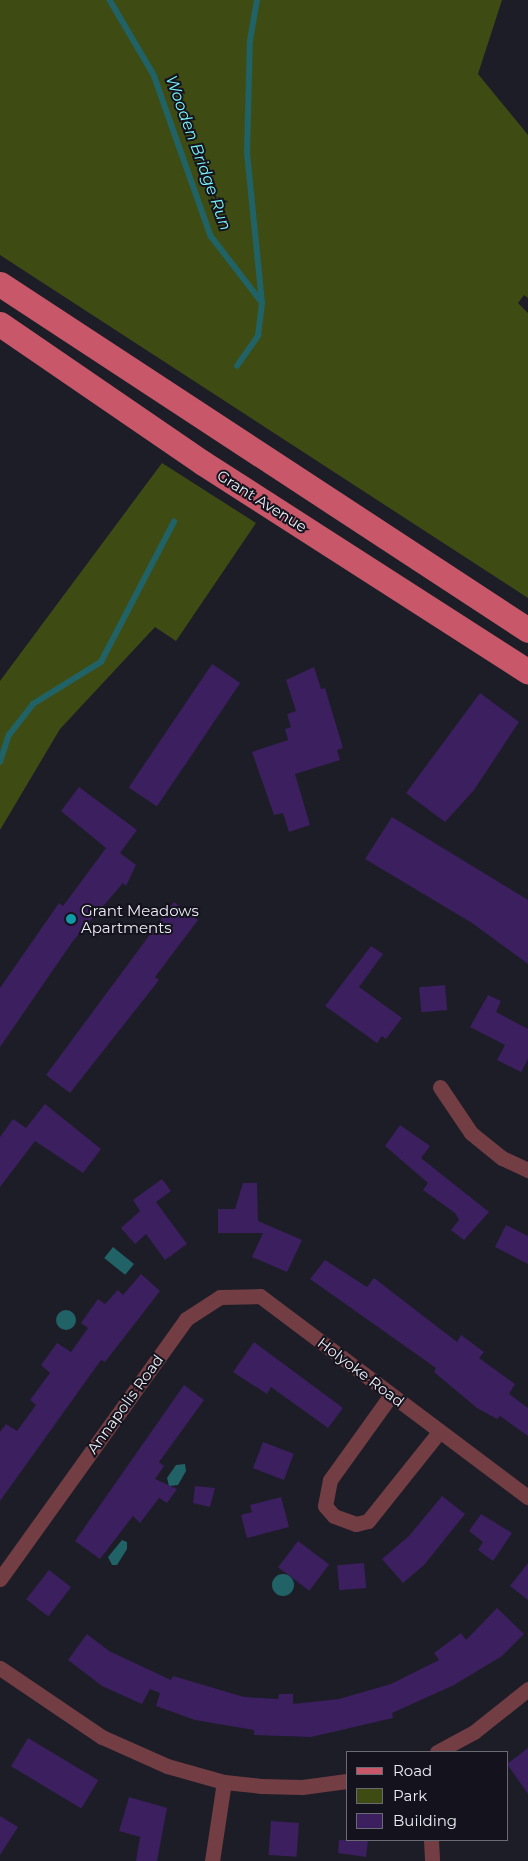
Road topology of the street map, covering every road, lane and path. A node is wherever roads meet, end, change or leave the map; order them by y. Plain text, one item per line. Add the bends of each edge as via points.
1 (0, 284) edge
2 (0, 324) edge
3 (158, 391) junction
4 (137, 417) junction
5 (528, 630) edge
6 (528, 672) edge
7 (440, 1087) dead end
8 (528, 1170) edge
9 (283, 1313) joint
10 (391, 1394) junction
11 (439, 1432) junction
12 (528, 1497) edge
13 (0, 1579) edge
14 (0, 1668) edge
15 (528, 1689) edge
16 (439, 1751) edge
17 (346, 1781) edge
18 (224, 1782) junction
19 (431, 1841) edge
20 (212, 1861) edge
21 (432, 1861) edge

1 - 3 main road
2 - 4 main road, Grant Avenue
3 - 4 main road
3 - 5 main road
4 - 6 main road, Grant Avenue
7 - 8 street via 471,1133 502,1158
9 - 10 street, Holyoke Road
9 - 13 street, Annapolis Road via 249,1294 220,1297 186,1320
10 - 11 street, Holyoke Road
10 - 11 street via 330,1480 325,1506 334,1516 356,1524 368,1521
11 - 12 street, Holyoke Road
14 - 18 street via 102,1738 167,1766
15 - 16 street via 474,1732
17 - 18 street via 302,1787
18 - 20 street
19 - 21 street

